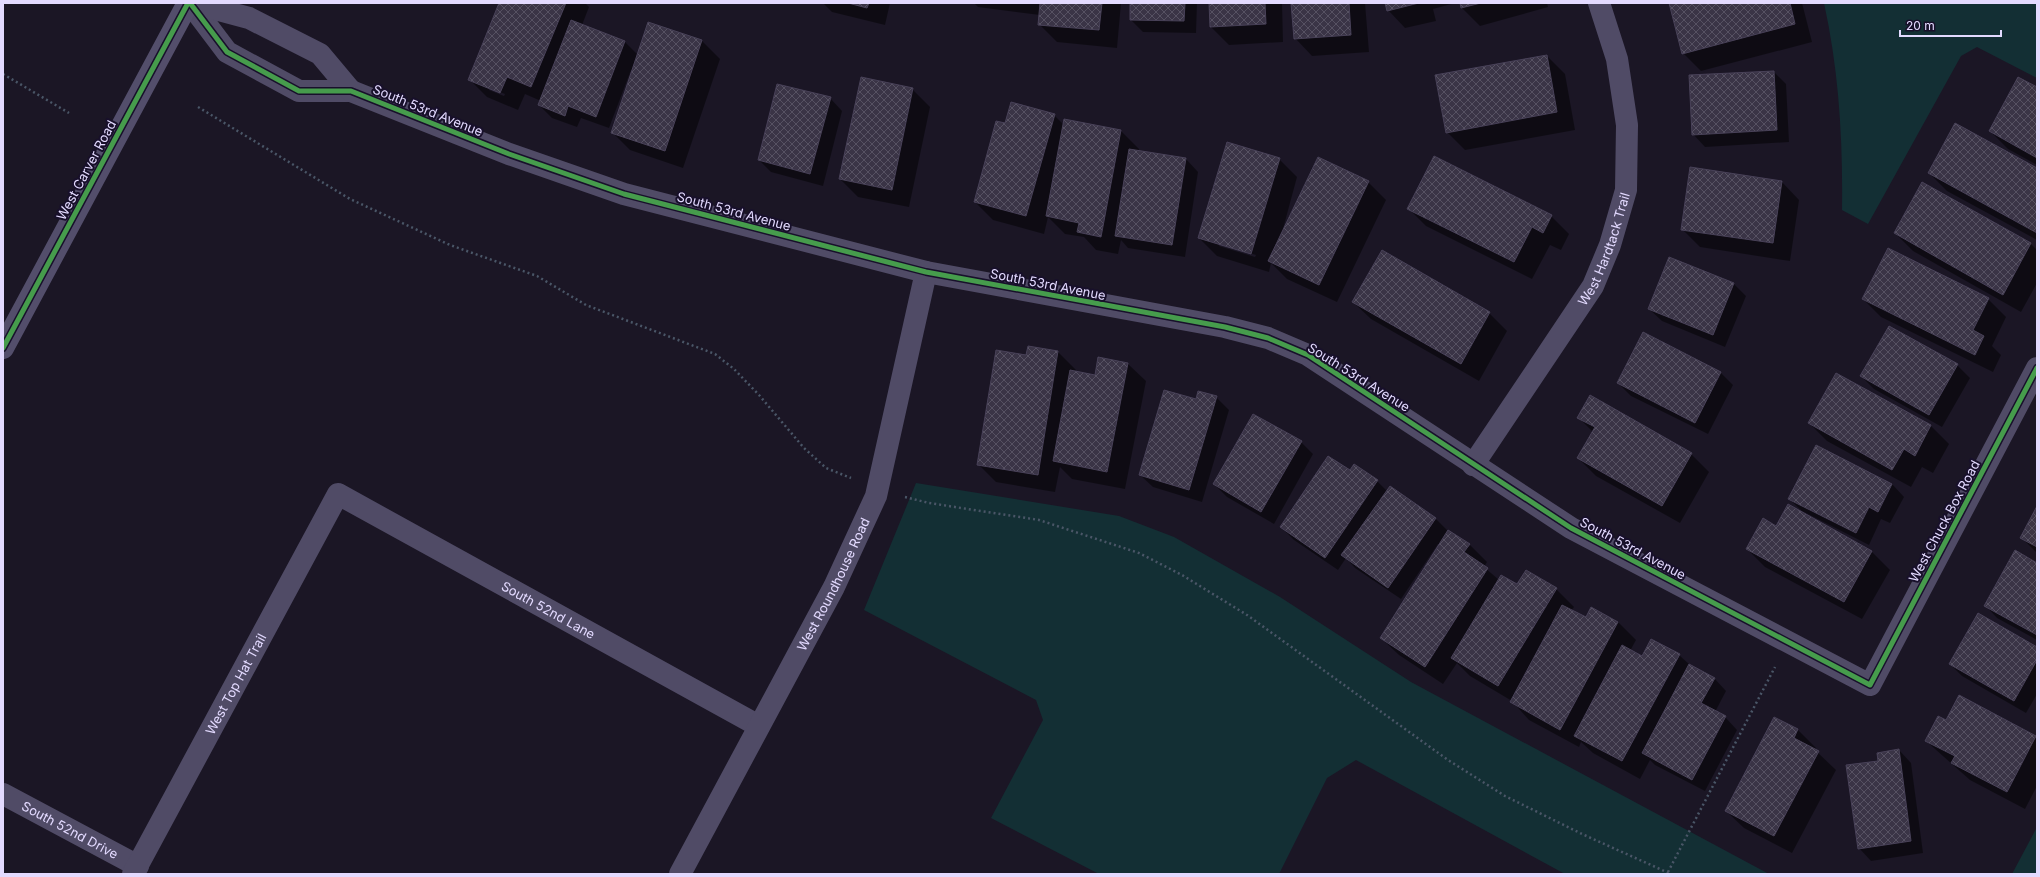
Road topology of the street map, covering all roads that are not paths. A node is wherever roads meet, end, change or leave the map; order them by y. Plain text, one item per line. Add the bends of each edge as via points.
1 (189, 3) edge
2 (193, 3) edge
3 (1599, 3) edge
4 (351, 91) junction
5 (926, 272) junction
6 (3, 348) edge
7 (2037, 368) edge
8 (1473, 465) junction
9 (338, 494) joint
10 (1870, 685) joint
11 (759, 726) junction
12 (3, 794) edge
13 (135, 870) edge
14 (680, 874) edge

1 - 4 street, South 53rd Avenue via 227,52 299,91
1 - 6 street, West Carver Road
2 - 4 street, South 53rd Avenue via 249,18 320,54
3 - 8 street, West Hardtack Trail via 1617,59 1627,125 1626,190 1610,245 1592,286
4 - 5 street, South 53rd Avenue via 509,154 624,194
5 - 8 street, South 53rd Avenue via 1225,327 1268,338 1308,355
5 - 11 street, West Roundhouse Road via 878,490 834,587
7 - 10 street, West Chuck Box Road
8 - 10 street, South 53rd Avenue via 1571,528
9 - 11 street, South 52nd Lane
9 - 13 street, West Top Hat Trail
11 - 14 street, West Roundhouse Road
12 - 13 street, South 52nd Drive

